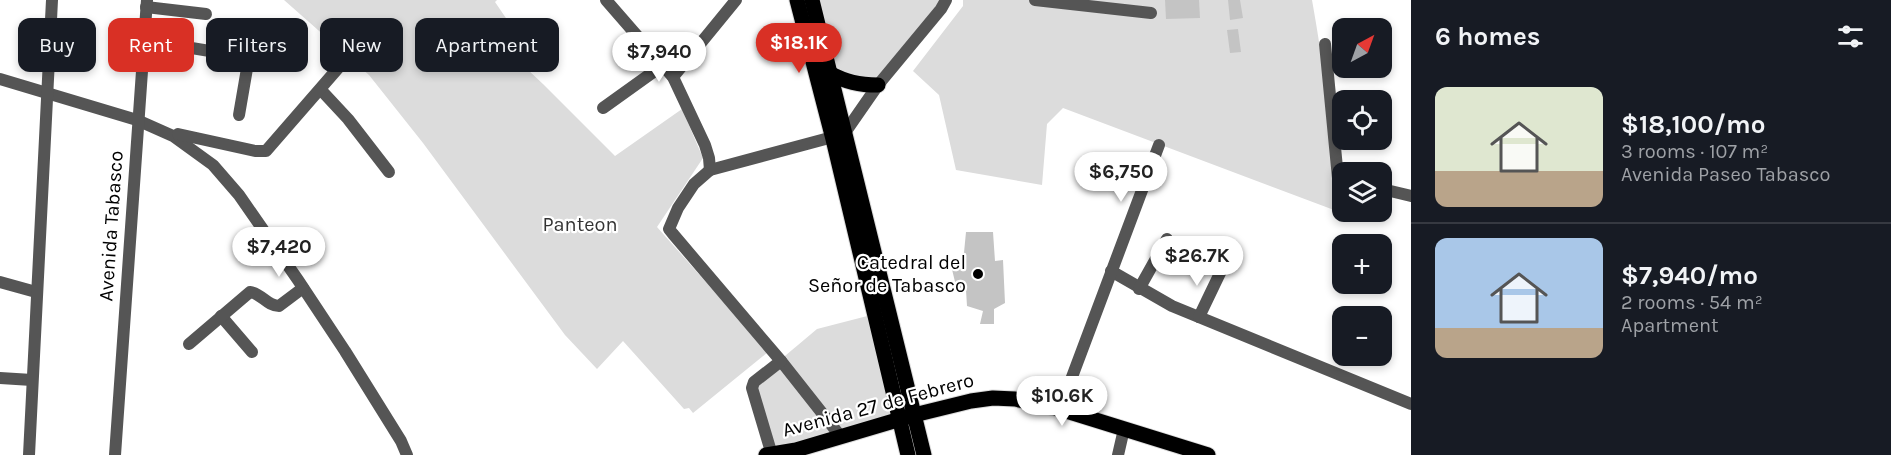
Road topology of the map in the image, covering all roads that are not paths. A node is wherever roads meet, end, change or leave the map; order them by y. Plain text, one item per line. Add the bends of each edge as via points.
1 (52, 0) edge
2 (606, 0) edge
3 (736, 0) edge
4 (797, 0) edge
5 (812, 0) edge
6 (946, 0) edge
7 (1035, 0) edge
8 (147, 3) edge
9 (1151, 13) dead end
10 (206, 14) dead end
11 (145, 18) edge
12 (1325, 44) dead end
13 (663, 65) junction
14 (141, 72) edge
15 (246, 72) edge
16 (336, 72) edge
17 (829, 73) junction
18 (673, 77) junction
19 (0, 80) edge
20 (878, 85) junction
21 (321, 90) junction
22 (46, 93) junction
23 (603, 108) dead end
24 (239, 115) dead end
25 (137, 120) junction
26 (165, 131) junction
27 (839, 136) junction
28 (1159, 145) dead end
29 (1336, 162) edge
30 (710, 170) junction
31 (389, 172) dead end
32 (1392, 191) edge
33 (1411, 196) edge
34 (1167, 239) dead end
35 (1222, 269) dead end
36 (1111, 271) junction
37 (0, 282) edge
38 (303, 288) junction
39 (1139, 289) junction
40 (36, 292) junction
41 (221, 316) junction
42 (1199, 317) junction
43 (189, 344) dead end
44 (252, 352) dead end
45 (781, 361) junction
46 (0, 378) edge
47 (32, 380) junction
48 (1411, 404) edge
49 (1060, 409) junction
50 (914, 415) junction
51 (899, 419) junction
52 (1124, 429) junction
53 (841, 437) junction
54 (795, 452) edge
55 (29, 455) edge
56 (115, 455) edge
57 (407, 455) edge
58 (770, 455) edge
59 (908, 455) edge
60 (924, 455) edge
61 (1118, 455) edge
62 (1208, 455) edge

1 - 22 street
2 - 13 street
3 - 18 street
4 - 27 main road
5 - 17 main road
6 - 20 street
7 - 9 street
8 - 10 street
8 - 11 street, Avenida Tabasco
12 - 29 street
13 - 18 street
13 - 23 street
14 - 25 street, Avenida Tabasco
15 - 24 street
16 - 21 street
17 - 20 main road via 860,85
17 - 27 main road
18 - 30 street via 702,138
19 - 22 street
20 - 27 street
21 - 26 street via 263,152
21 - 31 street
22 - 25 street
22 - 40 street
25 - 26 street
25 - 56 street, Avenida Tabasco
26 - 38 street via 197,151 226,177
27 - 30 street
27 - 50 main road
27 - 51 main road
28 - 36 street
30 - 45 street via 686,194 669,228
32 - 33 street
34 - 39 street
35 - 42 street
36 - 39 street
36 - 49 street
37 - 40 street
38 - 41 street via 279,306 272,306 250,291
38 - 57 street
39 - 42 street
40 - 47 street
41 - 43 street
41 - 44 street
42 - 48 street
45 - 53 street
45 - 58 street via 754,382 752,388
46 - 47 street
47 - 55 street
49 - 50 main road, Avenida 27 de Febrero via 993,398
49 - 52 main road, Avenida 27 de Febrero
50 - 51 main road, Avenida 27 de Febrero
50 - 60 main road
51 - 53 main road, Avenida 27 de Febrero
51 - 59 main road
52 - 61 street
52 - 62 main road, Avenida 27 de Febrero
53 - 54 main road, Avenida 27 de Febrero
54 - 58 main road, Avenida 27 de Febrero

